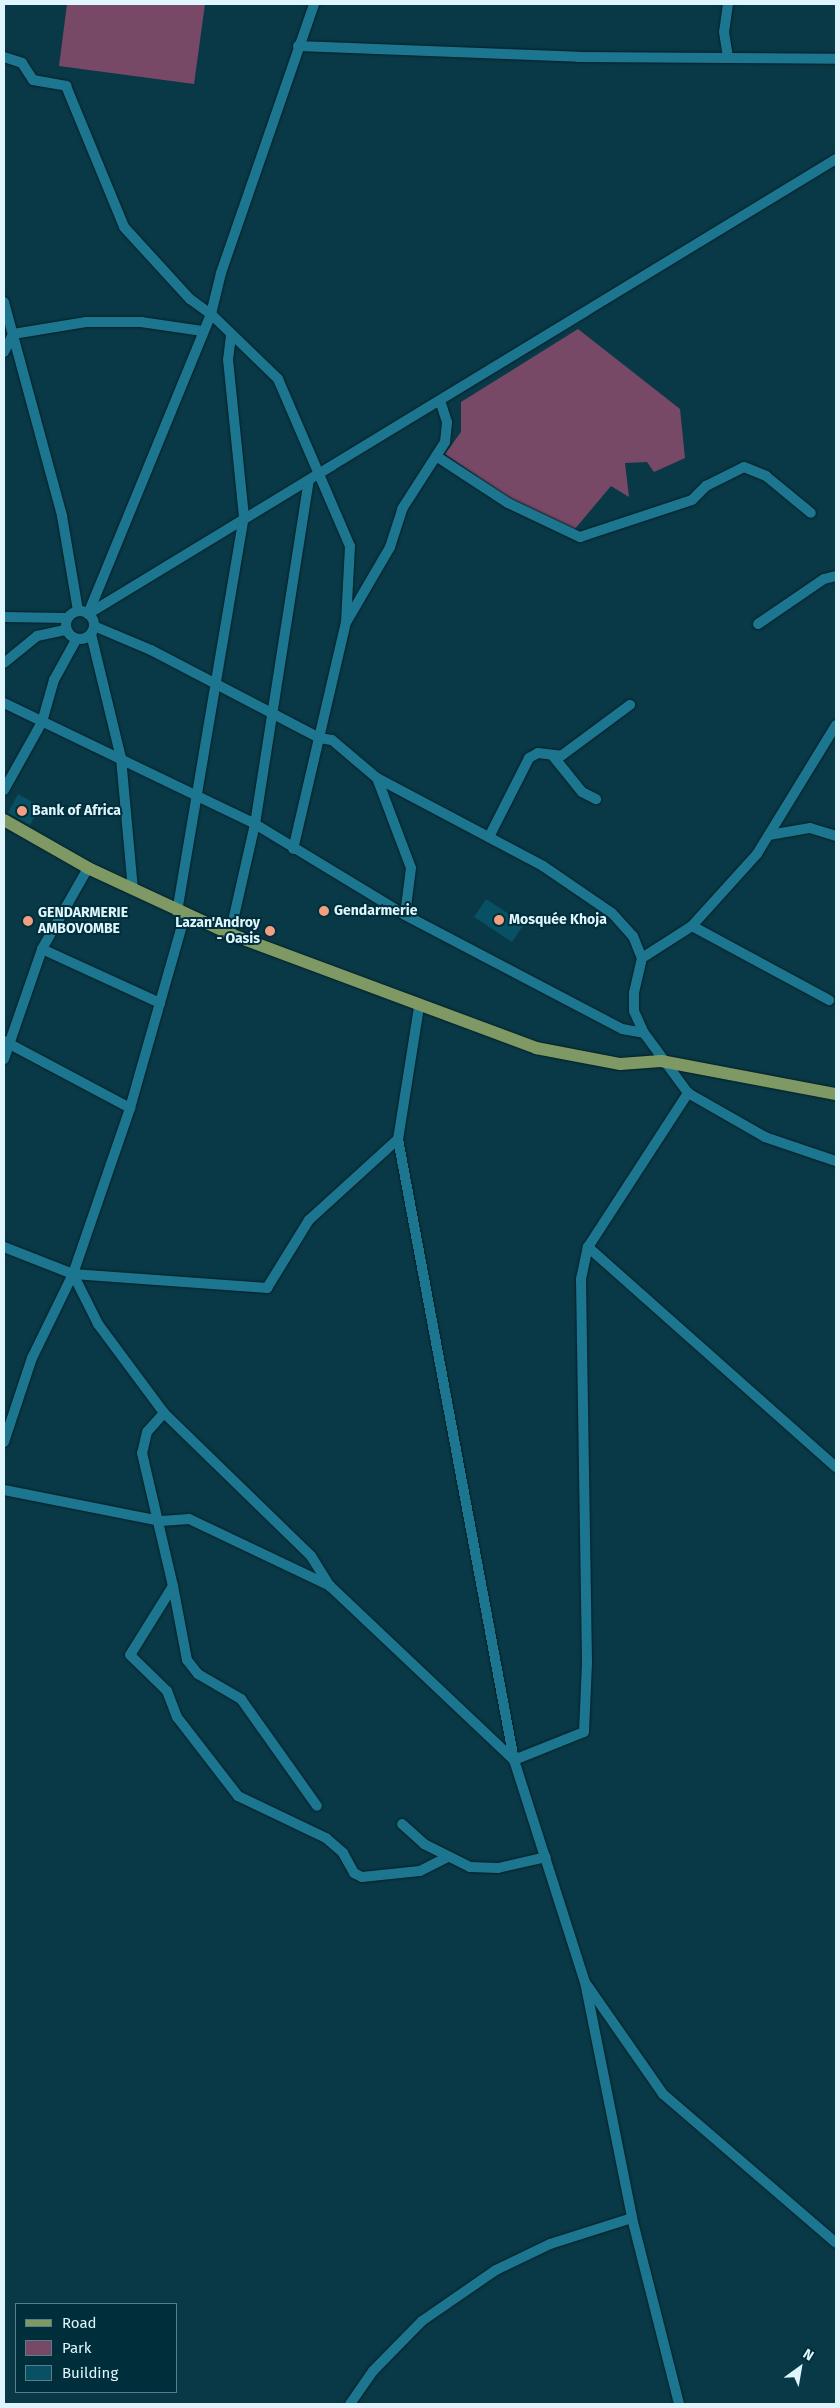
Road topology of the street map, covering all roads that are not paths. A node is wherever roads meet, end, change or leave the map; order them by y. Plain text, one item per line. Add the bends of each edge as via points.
1 (314, 4) edge
2 (728, 4) edge
3 (298, 46) junction
4 (4, 57) edge
5 (728, 58) junction
6 (836, 59) edge
7 (836, 159) edge
8 (4, 302) edge
9 (211, 314) junction
10 (202, 331) junction
11 (13, 334) junction
12 (231, 336) junction
13 (4, 352) edge
14 (441, 403) junction
15 (436, 456) junction
16 (321, 473) junction
17 (309, 481) junction
18 (811, 513) dead end
19 (244, 517) junction
20 (836, 576) edge
21 (78, 611) junction
22 (88, 614) junction
23 (4, 617) edge
24 (67, 618) junction
25 (346, 622) junction
26 (758, 624) dead end
27 (66, 630) junction
28 (93, 630) junction
29 (76, 640) junction
30 (4, 663) edge
31 (216, 684) junction
32 (4, 703) edge
33 (630, 706) dead end
34 (272, 713) junction
35 (42, 722) junction
36 (836, 724) edge
37 (319, 738) junction
38 (553, 756) junction
39 (120, 758) junction
40 (377, 778) junction
41 (4, 790) edge
42 (194, 797) junction
43 (596, 799) dead end
44 (4, 820) edge
45 (255, 824) junction
46 (769, 835) junction
47 (836, 836) edge
48 (490, 837) junction
49 (293, 849) junction
50 (88, 868) junction
51 (133, 889) junction
52 (181, 913) junction
53 (405, 915) junction
54 (692, 926) junction
55 (230, 934) junction
56 (42, 950) junction
57 (642, 958) junction
58 (829, 1000) dead end
59 (160, 1003) junction
60 (419, 1007) junction
61 (644, 1034) junction
62 (7, 1043) edge
63 (4, 1059) edge
64 (660, 1061) junction
65 (688, 1093) junction
66 (836, 1094) edge
67 (130, 1108) junction
68 (398, 1139) junction
69 (836, 1160) edge
70 (588, 1247) junction
71 (4, 1248) edge
72 (73, 1274) junction
73 (164, 1413) junction
74 (4, 1442) edge
75 (836, 1467) edge
76 (4, 1490) edge
77 (160, 1521) junction
78 (173, 1586) junction
79 (330, 1586) junction
80 (514, 1760) junction
81 (317, 1806) dead end
82 (402, 1824) dead end
83 (546, 1856) junction
84 (448, 1857) junction
85 (585, 1982) junction
86 (632, 2218) junction
87 (836, 2243) edge
88 (350, 2404) edge
89 (679, 2404) edge

1 - 3 street
2 - 5 street via 724,32
3 - 5 street
3 - 9 street
4 - 9 street via 22,63 33,80 66,86 124,227 190,299
5 - 6 street
7 - 14 street via 710,232
8 - 11 street
9 - 10 street
9 - 12 street
10 - 11 street via 141,322 86,322
10 - 22 street
11 - 13 street
11 - 21 street via 62,516
12 - 16 street via 278,379
12 - 19 street via 228,360
14 - 15 street via 447,422 445,442
14 - 16 street
15 - 18 street via 508,503 580,537 692,500 706,486 744,467 766,476
15 - 25 street via 402,509 390,547
16 - 17 street
16 - 25 street via 350,546
17 - 19 street
17 - 34 street
19 - 22 street
19 - 31 street
20 - 26 street via 824,579
21 - 22 street
21 - 24 street
22 - 28 street
23 - 24 street
24 - 27 street
25 - 37 street
27 - 29 street
27 - 30 street via 37,636
28 - 29 street
28 - 31 street
28 - 39 street
29 - 35 street via 54,680
31 - 34 street
31 - 42 street
32 - 35 street
33 - 38 street via 572,749
34 - 37 street
34 - 45 street
35 - 39 street
35 - 41 street
36 - 46 street
37 - 40 street via 346,750
37 - 49 street
38 - 43 street via 582,792
38 - 48 street via 538,753 523,767
39 - 42 street
39 - 51 street
40 - 48 street
40 - 53 street via 411,868
42 - 45 street
42 - 52 street
44 - 50 main road
45 - 49 street
45 - 55 street
46 - 47 street via 810,828
46 - 54 street
48 - 57 street via 543,866 612,913 633,936
49 - 53 street
50 - 51 main road
50 - 56 street
51 - 52 main road
52 - 55 main road
52 - 59 street
53 - 61 street via 622,1029
54 - 57 street
54 - 58 street
55 - 60 main road
56 - 59 street
56 - 62 street
57 - 61 street via 634,1011
59 - 67 street
60 - 64 main road via 536,1048 620,1064
60 - 68 street
61 - 64 street
62 - 63 street
62 - 67 street
64 - 65 street
64 - 66 main road
65 - 69 street via 765,1137
65 - 70 street
67 - 72 street
68 - 72 street via 309,1220 267,1288
68 - 80 street
70 - 75 street
70 - 80 street via 580,1312 587,1645 584,1732
71 - 72 street
72 - 73 street via 98,1324
72 - 74 street via 32,1358
73 - 77 street via 147,1432 142,1453
73 - 79 street via 311,1556
76 - 77 street
77 - 78 street
77 - 79 street via 188,1519 210,1526 285,1568
78 - 81 street via 187,1660 198,1674 241,1699
78 - 84 street via 130,1655 167,1692 177,1717 238,1796 326,1838 362,1877 420,1871
79 - 80 street
80 - 83 street
82 - 84 street via 424,1844
83 - 84 street via 498,1868 470,1867
83 - 85 street
85 - 86 street
85 - 87 street via 663,2094
86 - 88 street via 550,2244 496,2270 422,2320 373,2371
86 - 89 street

